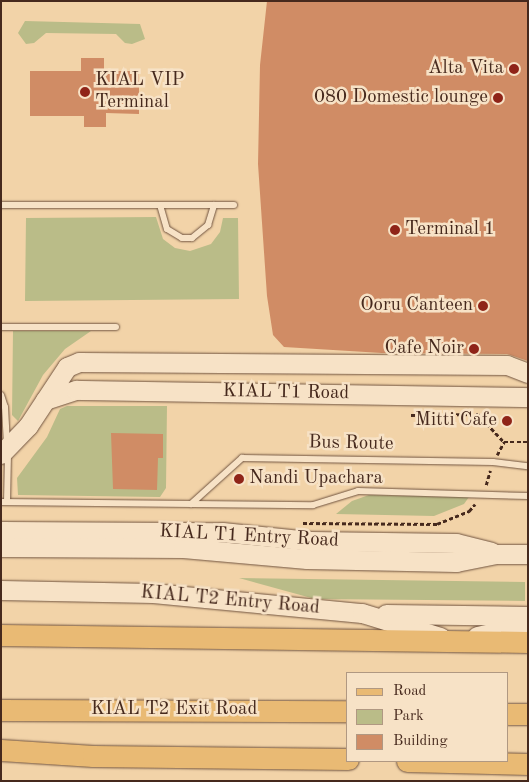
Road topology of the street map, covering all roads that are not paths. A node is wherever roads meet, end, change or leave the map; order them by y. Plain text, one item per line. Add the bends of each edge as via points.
1 (1, 205) edge
2 (160, 205) junction
3 (214, 205) junction
4 (234, 205) dead end
5 (1, 326) edge
6 (116, 326) dead end
7 (528, 373) edge
8 (1, 395) edge
9 (528, 398) edge
10 (45, 400) junction
11 (4, 452) edge
12 (528, 466) edge
13 (528, 496) edge
14 (4, 502) edge
15 (191, 504) junction
16 (1, 531) edge
17 (1, 548) edge
18 (496, 554) junction
19 (528, 554) edge
20 (1, 590) edge
21 (362, 614) junction
22 (528, 616) edge
23 (528, 625) edge
24 (1, 635) edge
25 (454, 641) junction
26 (528, 642) edge
27 (1, 710) edge
28 (346, 711) edge
29 (509, 714) edge
30 (528, 714) edge
31 (1, 750) edge
32 (346, 759) edge
33 (447, 762) edge
34 (528, 764) edge

1 - 2 lane
2 - 3 lane
2 - 3 lane via 167,229 182,238 192,238 208,226
3 - 4 lane
5 - 6 lane
7 - 10 main road, KIAL T1 Road via 507,365 92,361 67,367
8 - 11 lane via 6,407
9 - 10 main road, KIAL T1 Road via 76,390
10 - 11 main road
11 - 14 lane
12 - 15 lane, Bus Route via 493,462 242,458
13 - 15 lane via 358,492 313,505
14 - 15 lane
16 - 18 main road, KIAL T1 Entry Road via 222,532 310,541 456,543
17 - 18 main road, KIAL T1 Entry Road via 183,548 307,558 456,562
18 - 19 main road, KIAL T1 Entry Road
20 - 21 main road, KIAL T2 Entry Road via 153,593
21 - 22 main road
21 - 25 main road, KIAL T2 Entry Road
23 - 25 main road, KIAL T2 Entry Road
24 - 25 main road, KIAL T2 Entry Road
25 - 26 main road, KIAL T2 Entry Road
27 - 28 main road, KIAL T2 Exit Road
29 - 30 main road
31 - 32 main road via 94,756
33 - 34 main road

